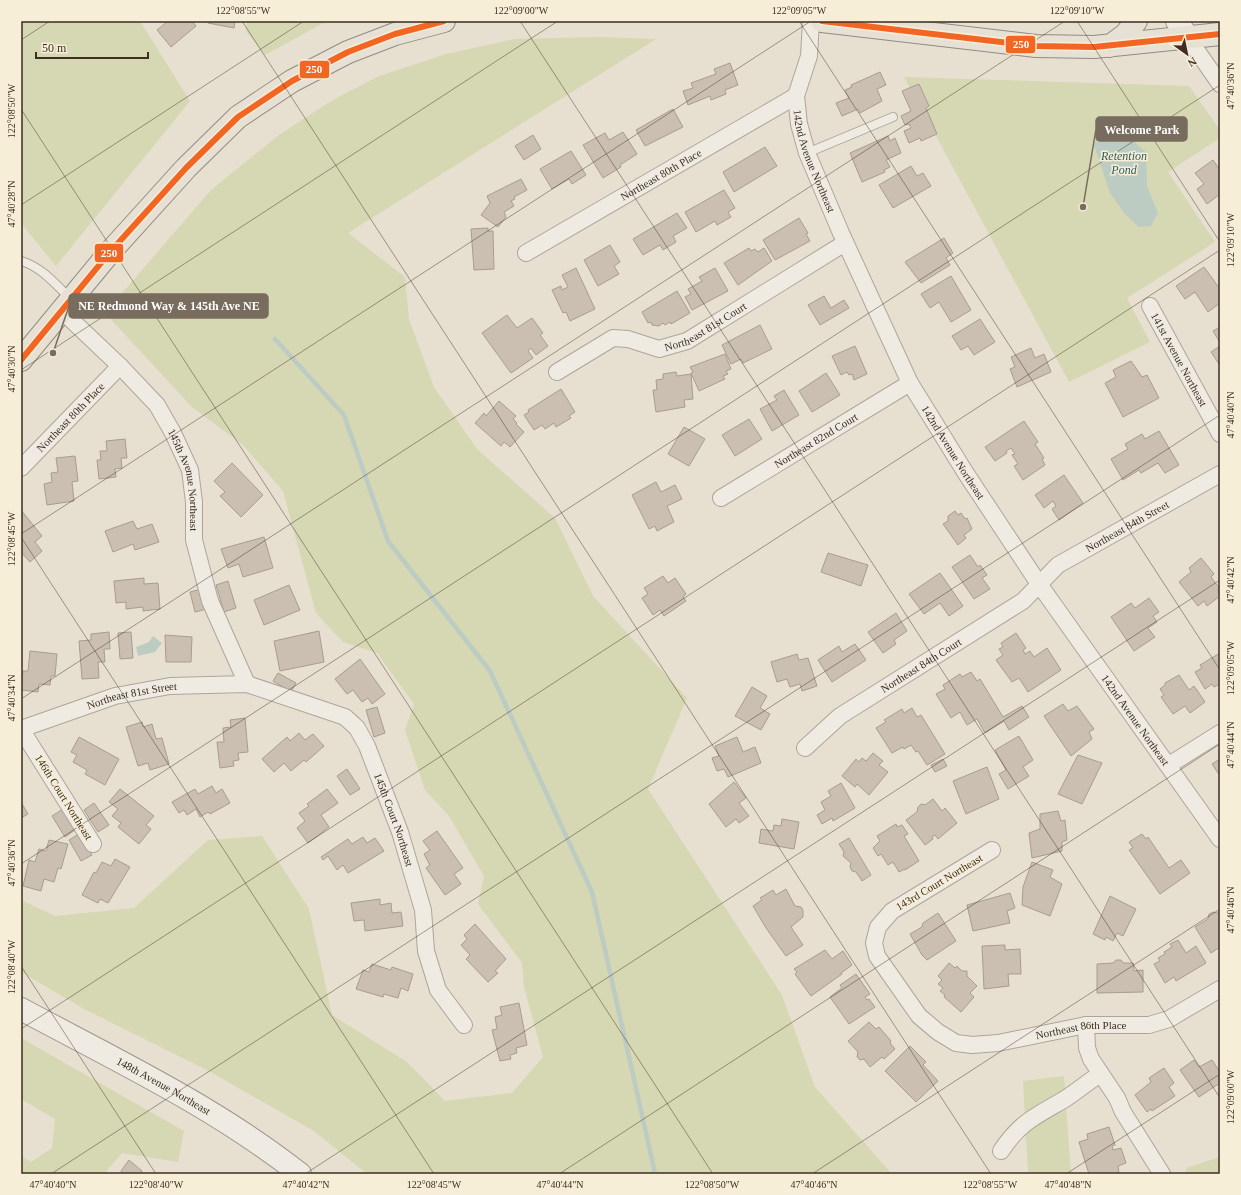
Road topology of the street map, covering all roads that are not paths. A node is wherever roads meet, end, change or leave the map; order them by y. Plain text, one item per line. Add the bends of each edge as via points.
1 (444, 21) edge
2 (811, 21) edge
3 (822, 21) edge
4 (1136, 21) edge
5 (1183, 30) edge
6 (1220, 34) edge
7 (1110, 46) junction
8 (1220, 84) edge
9 (796, 96) junction
10 (893, 117) dead end
11 (807, 153) junction
12 (846, 244) junction
13 (526, 253) dead end
14 (21, 261) edge
15 (67, 305) junction
16 (1150, 306) dead end
17 (21, 360) edge
18 (120, 366) junction
19 (557, 372) dead end
20 (910, 383) junction
21 (1220, 434) edge
22 (21, 468) edge
23 (1220, 474) edge
24 (721, 498) dead end
25 (1039, 584) junction
26 (247, 684) junction
27 (21, 729) edge
28 (1220, 733) edge
29 (805, 748) dead end
30 (1169, 765) junction
31 (1220, 839) edge
32 (93, 844) dead end
33 (992, 850) dead end
34 (1220, 989) edge
35 (21, 1009) edge
36 (464, 1025) dead end
37 (1086, 1025) junction
38 (938, 1032) joint
39 (1100, 1074) junction
40 (1001, 1151) dead end
41 (300, 1174) edge
42 (1162, 1174) edge

1 - 15 main road via 395,34 348,52 292,81 238,117 186,168 110,252
2 - 9 street, 142nd Avenue Northeast via 809,56
3 - 7 main road via 1036,46
4 - 7 main road via 1126,34
5 - 6 main road
5 - 7 main road
5 - 8 street
9 - 11 street, 142nd Avenue Northeast via 799,124
9 - 13 street, Northeast 80th Place
10 - 11 lane
11 - 12 street, 142nd Avenue Northeast
12 - 19 street, Northeast 81st Court via 687,341 659,349 628,339 614,338
12 - 20 street, 142nd Avenue Northeast
14 - 15 lane via 40,270
15 - 17 main road
15 - 18 street, 145th Avenue Northeast
16 - 21 street, 141st Avenue Northeast
18 - 22 street, Northeast 80th Place
18 - 26 street, 145th Avenue Northeast via 157,405 190,470 194,502 194,540 210,601
20 - 24 street, Northeast 82nd Court
20 - 25 street, 142nd Avenue Northeast
23 - 25 street, Northeast 84th Street via 1058,565
25 - 29 street, Northeast 84th Court via 1023,600 840,716
25 - 30 street, 142nd Avenue Northeast
26 - 27 street, Northeast 81st Street via 170,686 115,696
26 - 36 street, 145th Court Northeast via 345,717 357,728 367,746 400,832 422,910 426,951 438,990
27 - 32 street, 146th Court Northeast
28 - 30 street
30 - 31 street, 142nd Avenue Northeast
33 - 38 street, 143rd Court Northeast via 892,911 878,927 874,943 877,956 919,1016
34 - 37 street, Northeast 86th Place via 1169,1019 1149,1026
35 - 41 main road, 148th Avenue Northeast via 230,1125
37 - 38 street, Northeast 86th Place via 998,1043 972,1045 956,1043
37 - 39 street via 1087,1048
39 - 40 street via 1025,1123
39 - 42 street

